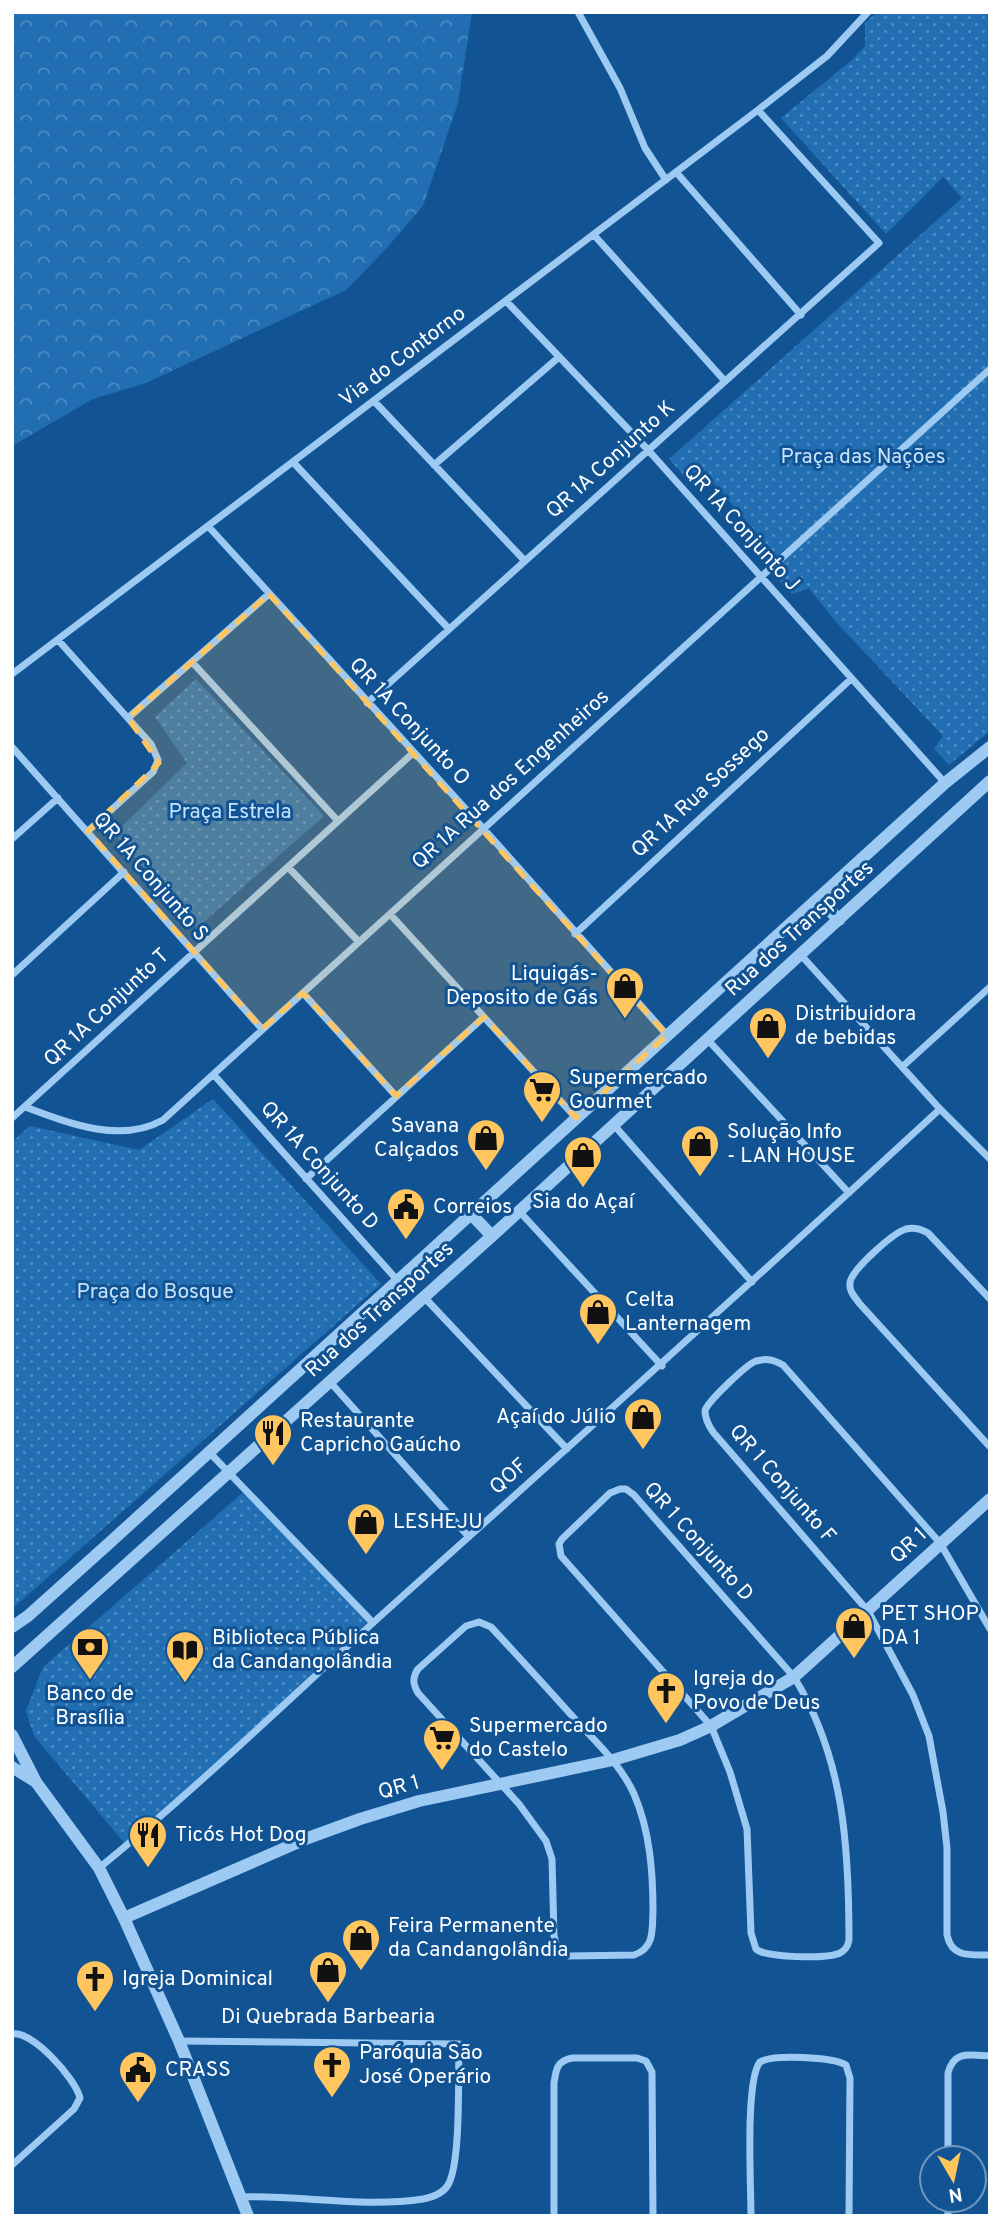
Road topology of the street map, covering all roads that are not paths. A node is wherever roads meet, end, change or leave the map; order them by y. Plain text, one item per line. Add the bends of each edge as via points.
1 (578, 12) edge
2 (868, 12) edge
3 (758, 110) junction
4 (676, 172) junction
5 (666, 180) junction
6 (594, 235) junction
7 (506, 301) junction
8 (801, 315) junction
9 (559, 357) junction
10 (990, 369) edge
11 (724, 380) junction
12 (374, 401) junction
13 (649, 451) junction
14 (293, 461) junction
15 (434, 465) junction
16 (208, 526) junction
17 (524, 561) junction
18 (761, 577) junction
19 (269, 594) junction
20 (449, 629) junction
21 (58, 640) junction
22 (191, 662) junction
23 (12, 674) edge
24 (851, 679) junction
25 (367, 703) junction
26 (128, 718) junction
27 (12, 747) edge
28 (988, 752) edge
29 (413, 753) junction
30 (990, 782) edge
31 (945, 783) junction
32 (58, 798) junction
33 (338, 821) junction
34 (483, 828) junction
35 (88, 831) junction
36 (12, 839) edge
37 (288, 867) junction
38 (124, 872) junction
39 (818, 898) junction
40 (390, 914) junction
41 (839, 920) junction
42 (575, 934) junction
43 (359, 942) junction
44 (193, 953) junction
45 (800, 954) junction
46 (12, 975) edge
47 (990, 988) edge
48 (303, 993) junction
49 (484, 1017) junction
50 (262, 1029) junction
51 (667, 1035) junction
52 (706, 1039) junction
53 (902, 1067) junction
54 (214, 1075) junction
55 (396, 1096) junction
56 (25, 1107) junction
57 (940, 1109) junction
58 (12, 1118) edge
59 (576, 1118) junction
60 (612, 1124) junction
61 (990, 1159) edge
62 (306, 1179) junction
63 (849, 1193) junction
64 (519, 1211) junction
65 (471, 1214) junction
66 (492, 1236) junction
67 (398, 1280) junction
68 (752, 1282) junction
69 (424, 1297) junction
70 (990, 1299) edge
71 (662, 1366) junction
72 (330, 1382) junction
73 (990, 1447) edge
74 (567, 1449) junction
75 (209, 1452) junction
76 (228, 1471) junction
77 (990, 1499) edge
78 (469, 1537) junction
79 (940, 1543) junction
80 (868, 1611) junction
81 (373, 1623) junction
82 (12, 1627) edge
83 (990, 1629) edge
84 (12, 1667) edge
85 (794, 1677) junction
86 (710, 1726) junction
87 (12, 1735) edge
88 (613, 1760) junction
89 (12, 1768) edge
90 (36, 1782) junction
91 (499, 1784) junction
92 (99, 1868) junction
93 (124, 1918) junction
94 (990, 1955) edge
95 (12, 2034) edge
96 (179, 2041) junction
97 (990, 2056) edge
98 (948, 2144) edge
99 (12, 2165) edge
100 (241, 2197) junction
101 (248, 2216) edge
102 (554, 2216) edge
103 (653, 2216) edge
104 (751, 2216) edge
105 (849, 2216) edge

1 - 5 street via 620,88 645,148
2 - 3 street, Via do Contorno via 838,46
3 - 4 street, Via do Contorno
3 - 8 street, QR 1A Conjunto K via 879,243
4 - 5 street, Via do Contorno
4 - 8 street
5 - 6 street, Via do Contorno
6 - 7 street, Via do Contorno
6 - 11 street
7 - 9 street, QR 1A Conjunto J
7 - 12 street, Via do Contorno
8 - 11 street, QR 1A Conjunto K
9 - 13 street, QR 1A Conjunto J
9 - 15 street
10 - 18 street, QR 1A Rua dos Engenheiros
11 - 13 street, QR 1A Conjunto K
12 - 14 street, Via do Contorno
12 - 15 street
13 - 17 street, QR 1A Conjunto K
13 - 18 street, QR 1A Conjunto J
14 - 16 street, Via do Contorno
14 - 20 street
15 - 17 street
16 - 19 street, QR 1A Conjunto O
16 - 21 street, Via do Contorno
17 - 20 street, QR 1A Conjunto K
18 - 24 street, QR 1A Conjunto J
18 - 34 street, QR 1A Rua dos Engenheiros
19 - 22 street
19 - 25 street, QR 1A Conjunto O
20 - 25 street, QR 1A Conjunto K
21 - 23 street, Via do Contorno
21 - 26 street
22 - 26 street
22 - 33 street
24 - 31 street, QR 1A Conjunto J
24 - 42 street, QR 1A Rua Sossego
25 - 29 street, QR 1A Conjunto O
26 - 35 street via 151,744 158,765
27 - 32 street, QR 1A Conjunto S
28 - 31 street, Rua dos Transportes
29 - 33 street, QR 1A Conjunto T
29 - 34 street, QR 1A Conjunto O
30 - 41 street, Rua dos Transportes
31 - 39 street, Rua dos Transportes
32 - 35 street, QR 1A Conjunto S
32 - 36 street
33 - 37 street, QR 1A Conjunto T
34 - 40 street, QR 1A Rua dos Engenheiros
34 - 42 street, QR 1A Conjunto O
35 - 38 street, QR 1A Conjunto S
37 - 43 street
37 - 44 street, QR 1A Conjunto T
38 - 44 street, QR 1A Conjunto S
38 - 46 street
39 - 41 street
39 - 51 street, Rua dos Transportes
40 - 43 street, QR 1A Rua dos Engenheiros
40 - 49 street
41 - 45 street, Rua dos Transportes
42 - 51 street, QR 1A Conjunto O
43 - 48 street, QR 1A Rua dos Engenheiros
44 - 50 street, QR 1A Conjunto S
44 - 56 street, QR 1A Conjunto T
45 - 52 street, Rua dos Transportes
45 - 53 street
47 - 53 street
48 - 50 street, QR 1A Rua dos Engenheiros
48 - 55 street
49 - 55 street
49 - 59 street
50 - 54 street, QR 1A Rua dos Engenheiros
51 - 59 street, Rua dos Transportes
52 - 60 street, Rua dos Transportes
52 - 63 street
53 - 57 street
54 - 56 street, QR 1A Rua dos Engenheiros via 163,1120 132,1132 109,1131
54 - 62 street, QR 1A Conjunto D
55 - 62 street
56 - 58 street, QR 1A Conjunto T
57 - 61 street
57 - 63 street, QOF
59 - 65 street, Rua dos Transportes
60 - 64 street, Rua dos Transportes
60 - 68 street
62 - 67 street, QR 1A Conjunto D
63 - 68 street, QOF
64 - 66 street, Rua dos Transportes
64 - 71 street
65 - 66 street
65 - 67 street, Rua dos Transportes
66 - 69 street, Rua dos Transportes
67 - 75 street, Rua dos Transportes
68 - 71 street, QOF
69 - 72 street, Rua dos Transportes
69 - 74 street
70 - 73 street via 918,1228 896,1234 855,1270 849,1286 859,1303
71 - 74 street, QOF
72 - 76 street, Rua dos Transportes
72 - 78 street
74 - 78 street, QOF
75 - 76 street
75 - 82 street, Rua dos Transportes
76 - 81 street
76 - 84 street, Rua dos Transportes
77 - 79 street, QR 1
78 - 81 street, QOF
79 - 80 street, QR 1
79 - 80 street, QR 1 Conjunto F via 783,1365 768,1359 751,1363 710,1401 705,1409 713,1432
79 - 83 street
80 - 85 street, QR 1
80 - 94 street via 913,1695 929,1736 947,1848 949,1944 962,1955
81 - 92 street, QOF
85 - 86 street, QR 1
85 - 86 street, QR 1 Conjunto D via 634,1495 626,1489 611,1493 562,1539 561,1556
85 - 86 street via 831,1756 841,1800 849,1928 848,1946 843,1951 827,1956 768,1955 753,1945 747,1829
86 - 88 street, QR 1
87 - 90 street
88 - 91 street, QR 1
88 - 91 street via 491,1627 472,1623 418,1669 413,1680 418,1693
88 - 91 street via 641,1812 653,1878 651,1942 634,1955 569,1956 558,1951 553,1870 546,1841
89 - 90 street
90 - 92 street
91 - 93 street, QR 1 via 360,1819
92 - 93 street
93 - 96 street
95 - 99 street via 29,2037 45,2052 73,2082 80,2098 74,2109
96 - 100 street
96 - 100 street via 459,2044 455,2165 449,2184 440,2193 425,2199 376,2202
97 - 98 street via 960,2056 950,2063
100 - 101 street
102 - 103 street via 554,2083 559,2063 572,2058 637,2058 646,2061 652,2072
104 - 105 street via 754,2073 760,2062 773,2058 835,2060 846,2065 850,2078

